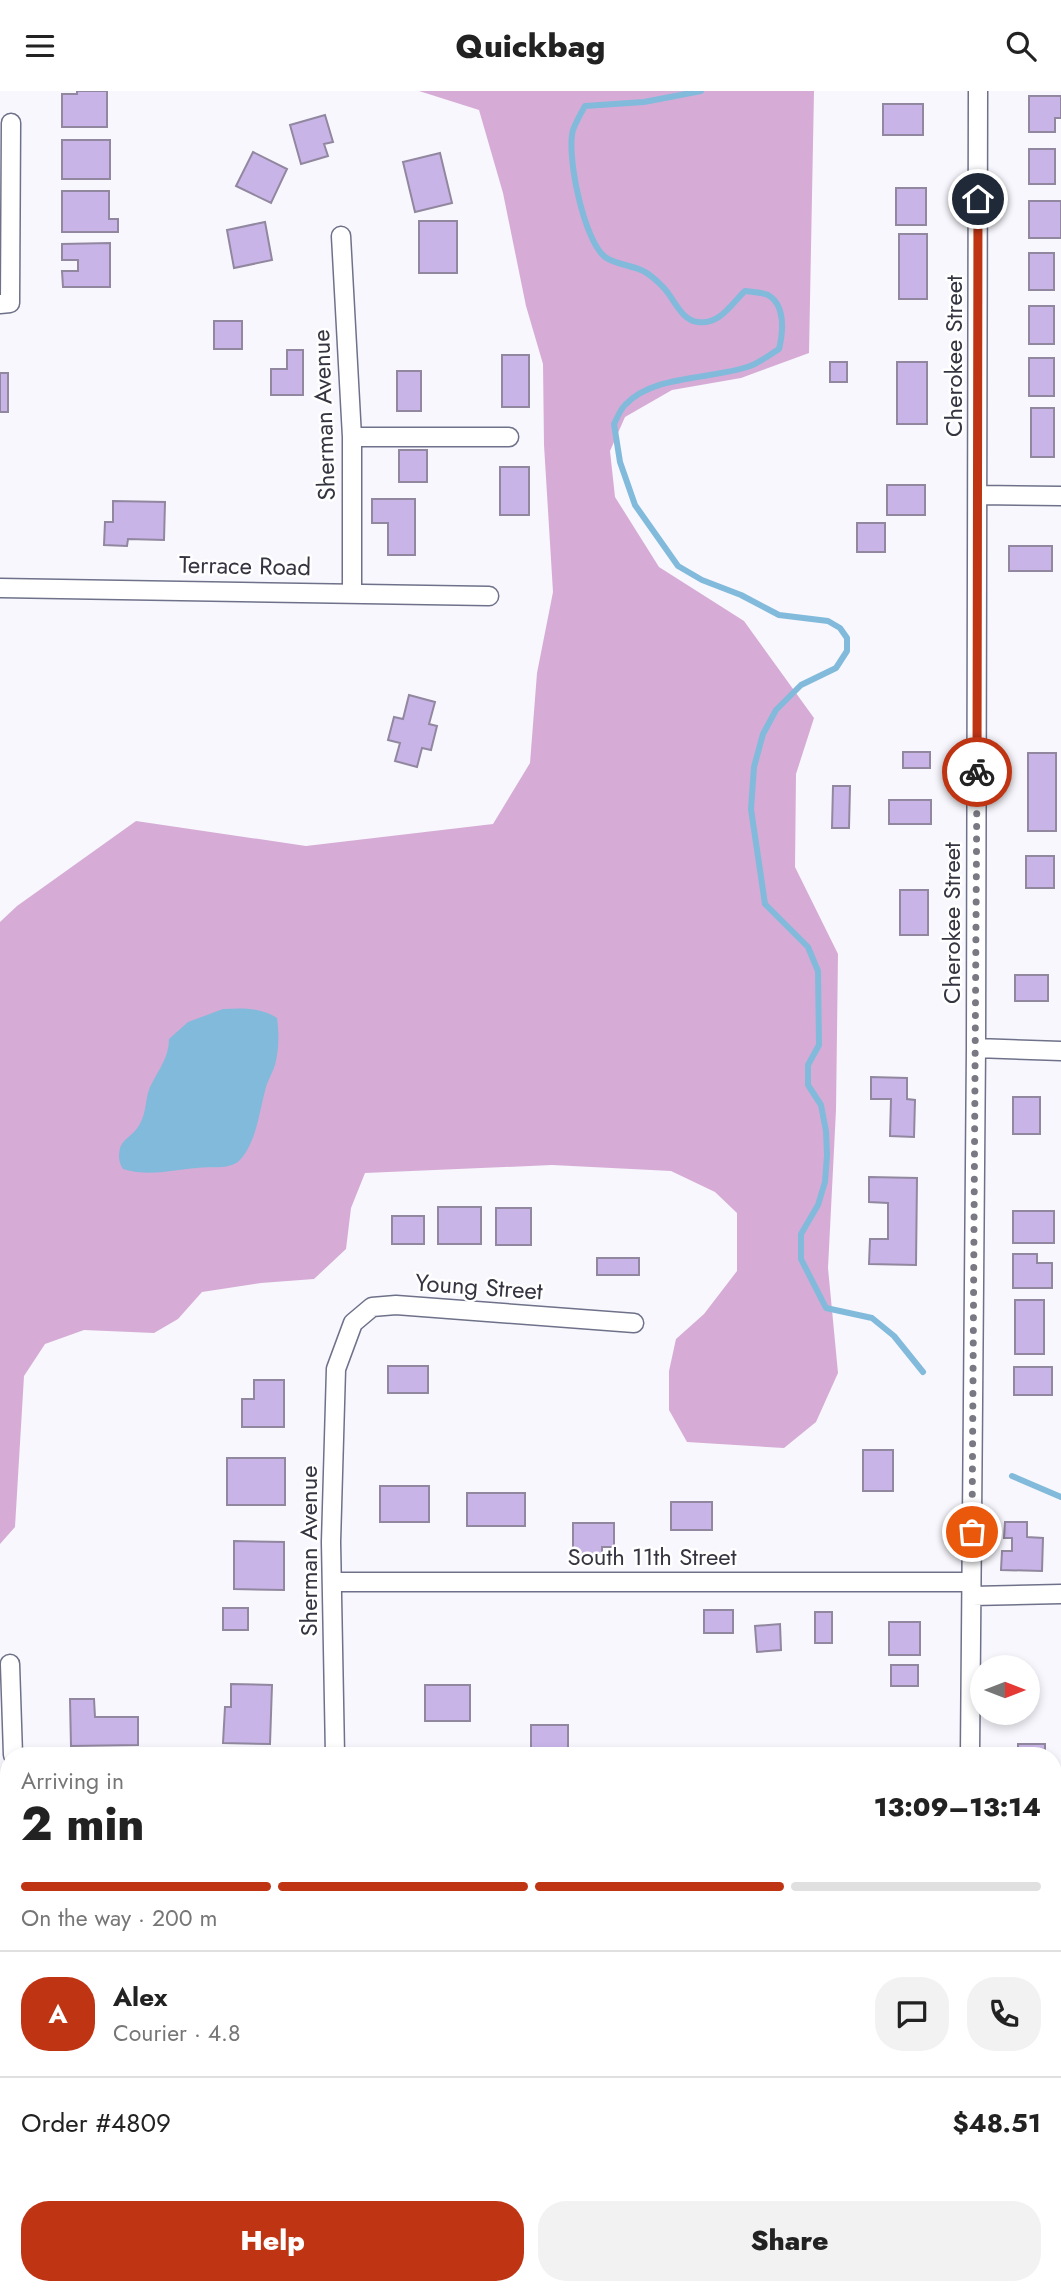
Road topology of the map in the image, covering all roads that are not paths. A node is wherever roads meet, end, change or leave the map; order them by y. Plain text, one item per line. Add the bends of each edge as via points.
1 (978, 91) edge
2 (11, 123) dead end
3 (341, 236) dead end
4 (5, 304) edge
5 (352, 437) junction
6 (509, 437) dead end
7 (978, 495) junction
8 (1061, 496) edge
9 (0, 588) edge
10 (352, 592) junction
11 (489, 596) dead end
12 (976, 1048) junction
13 (1061, 1051) edge
14 (634, 1323) dead end
15 (344, 1348) joint
16 (333, 1582) junction
17 (972, 1589) junction
18 (1061, 1594) edge
19 (9, 1664) dead end
20 (13, 1747) edge
21 (335, 1747) edge
22 (970, 1747) edge

1 - 7 street, Cherokee Street
2 - 4 street
3 - 5 street, Sherman Avenue
5 - 6 street
5 - 10 street, Sherman Avenue
7 - 8 street
7 - 12 street, Cherokee Street
9 - 10 street, Terrace Road
10 - 11 street, Terrace Road
12 - 13 street
12 - 17 street, Cherokee Street
14 - 15 street, Young Street via 372,1307 353,1323
15 - 16 street, Sherman Avenue via 336,1369 333,1420
16 - 17 street, South 11th Street
16 - 21 street, Sherman Avenue
17 - 18 street, South 11th Street
17 - 22 street, Cherokee Street
19 - 20 street

